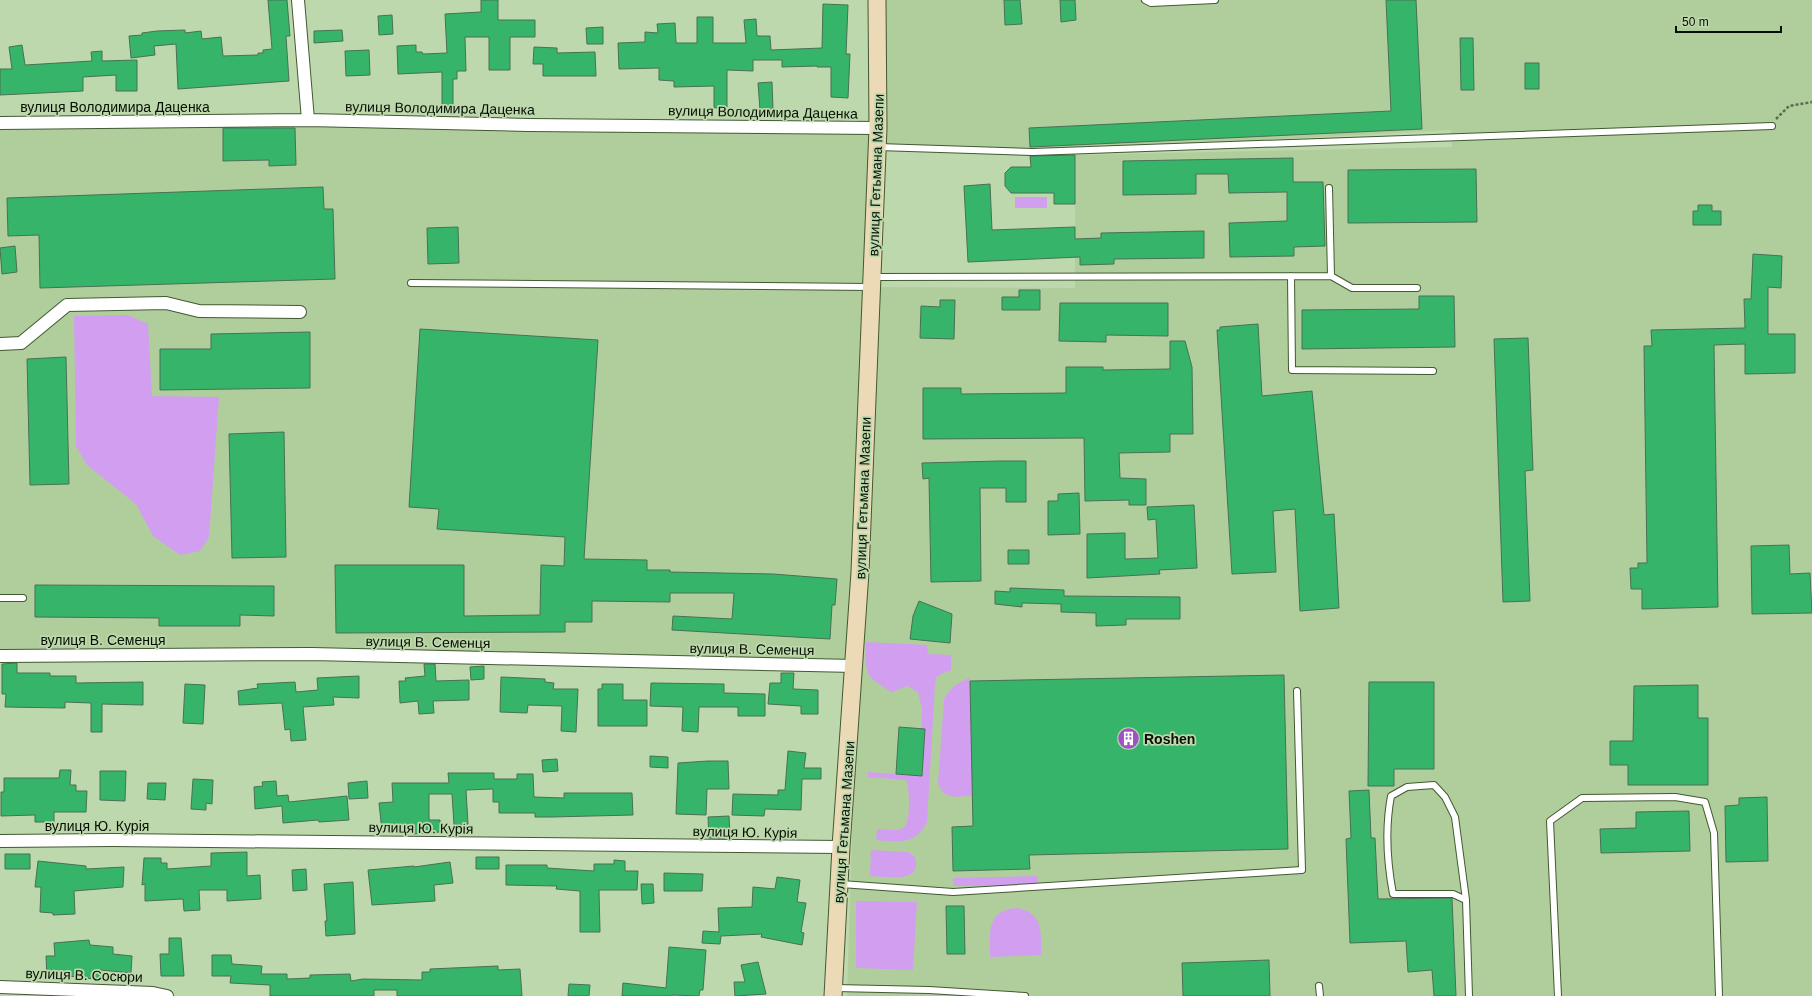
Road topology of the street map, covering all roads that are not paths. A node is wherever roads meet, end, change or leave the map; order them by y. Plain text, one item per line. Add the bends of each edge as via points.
1 (298, 0) edge
2 (877, 0) edge
3 (1145, 0) edge
4 (1215, 0) edge
5 (308, 120) junction
6 (0, 123) edge
7 (1772, 126) road end
8 (878, 128) junction
9 (878, 147) junction
10 (1329, 188) dead end
11 (1291, 276) junction
12 (1331, 276) junction
13 (872, 282) junction
14 (411, 283) dead end
15 (1417, 288) dead end
16 (300, 312) dead end
17 (0, 344) edge
18 (1433, 371) dead end
19 (0, 598) edge
20 (23, 598) dead end
21 (0, 656) edge
22 (855, 666) junction
23 (1297, 691) dead end
24 (0, 842) edge
25 (842, 848) junction
26 (841, 884) junction
27 (1466, 900) junction
28 (1319, 986) dead end
29 (0, 987) edge
30 (834, 992) edge
31 (153, 995) edge
32 (167, 996) edge
33 (1025, 996) edge
34 (1320, 996) edge
35 (1469, 996) edge
36 (1558, 996) edge
37 (1719, 996) edge

1 - 5 street
2 - 8 street, вулиця Гетьмана Мазепи
3 - 4 lane via 1151,3
5 - 6 street, вулиця Володимира Даценка
5 - 8 street, вулиця Володимира Даценка
7 - 9 lane via 1033,152
8 - 9 street, вулиця Гетьмана Мазепи
9 - 13 street, вулиця Гетьмана Мазепи
10 - 12 lane
11 - 12 lane
11 - 13 lane
11 - 18 lane via 1292,370
12 - 15 lane via 1352,288
13 - 14 lane
13 - 22 street, вулиця Гетьмана Мазепи
16 - 17 street via 199,311 166,303 67,305 21,343
19 - 20 lane
21 - 22 street, вулиця В. Семенця via 311,654
22 - 25 street, вулиця Гетьмана Мазепи
23 - 26 lane via 1302,870 953,892
24 - 25 street, вулиця Ю. Курія via 120,840
25 - 26 street, вулиця Гетьмана Мазепи
26 - 30 street, вулиця Гетьмана Мазепи
27 - 27 lane via 1455,817 1445,797 1434,786 1407,787 1391,796 1387,818 1393,894 1453,894
27 - 35 lane
28 - 34 lane
29 - 31 street, вулиця В. Сосюри
30 - 33 lane via 929,990
31 - 32 street, вулиця В. Сосюри
36 - 37 lane via 1550,821 1582,798 1675,797 1705,802 1714,833

